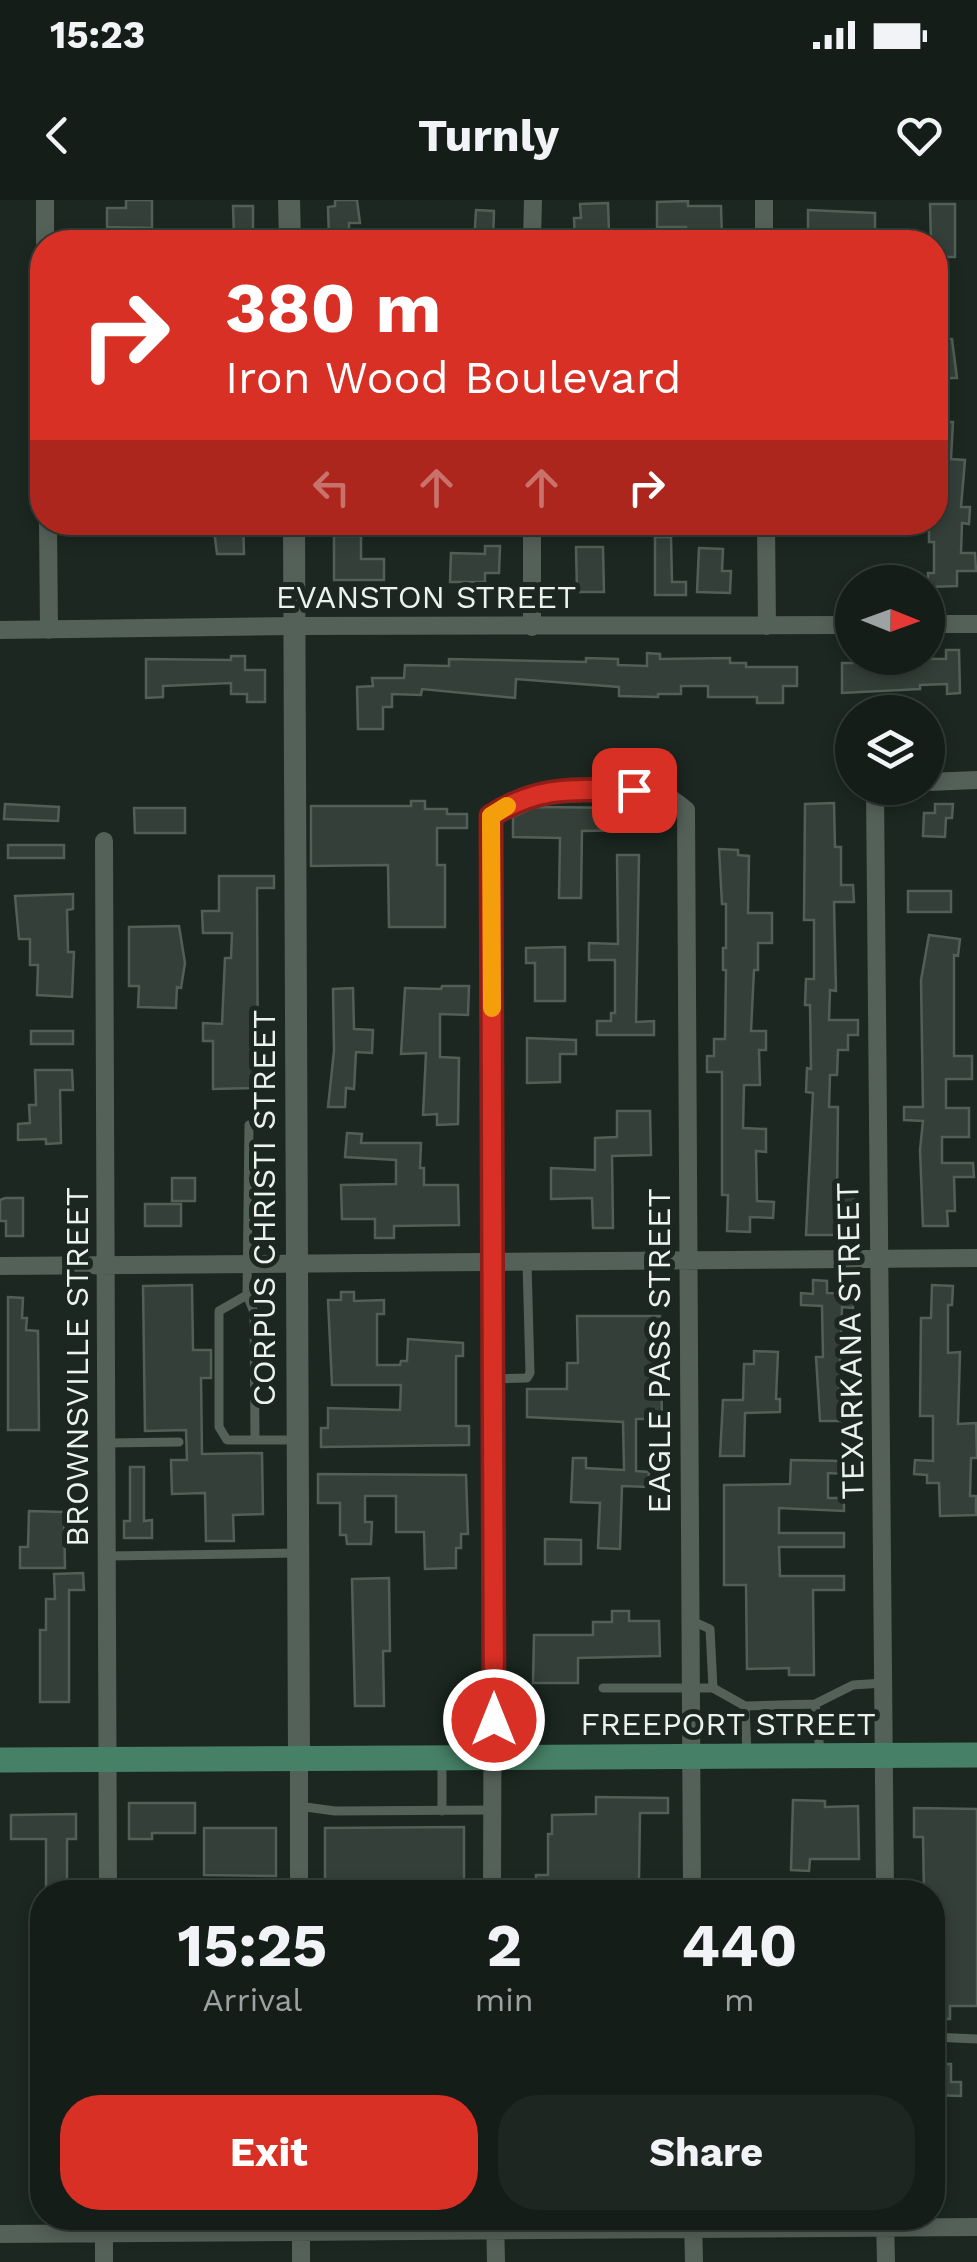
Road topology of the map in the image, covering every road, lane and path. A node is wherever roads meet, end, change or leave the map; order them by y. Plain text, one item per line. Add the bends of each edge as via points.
1 (45, 200) edge
2 (290, 200) edge
3 (532, 200) edge
4 (764, 200) edge
5 (45, 230) edge
6 (290, 230) edge
7 (532, 230) edge
8 (764, 230) edge
9 (48, 535) edge
10 (294, 535) edge
11 (532, 535) edge
12 (766, 535) edge
13 (945, 624) edge
14 (977, 624) edge
15 (835, 625) edge
16 (295, 626) junction
17 (767, 626) junction
18 (532, 627) junction
19 (0, 630) edge
20 (49, 630) junction
21 (977, 780) edge
22 (945, 781) edge
23 (880, 805) edge
24 (104, 841) dead end
25 (249, 1125) dead end
26 (879, 1258) junction
27 (977, 1258) edge
28 (688, 1262) junction
29 (526, 1263) junction
30 (247, 1264) junction
31 (296, 1264) junction
32 (494, 1264) junction
33 (0, 1266) edge
34 (107, 1266) junction
35 (247, 1296) junction
36 (494, 1379) junction
37 (255, 1440) junction
38 (297, 1440) junction
39 (179, 1442) dead end
40 (108, 1443) junction
41 (298, 1552) junction
42 (109, 1556) junction
43 (690, 1620) junction
44 (884, 1683) junction
45 (691, 1687) junction
46 (603, 1688) dead end
47 (713, 1688) junction
48 (815, 1704) junction
49 (745, 1706) junction
50 (884, 1755) junction
51 (977, 1755) edge
52 (747, 1756) junction
53 (820, 1756) junction
54 (691, 1757) junction
55 (299, 1758) junction
56 (442, 1758) junction
57 (493, 1758) junction
58 (0, 1760) edge
59 (110, 1760) junction
60 (298, 1806) junction
61 (491, 1810) junction
62 (442, 1811) junction
63 (108, 1880) edge
64 (299, 1880) edge
65 (492, 1880) edge
66 (692, 1880) edge
67 (884, 1880) edge
68 (945, 2038) edge
69 (977, 2040) edge
70 (945, 2226) edge
71 (977, 2227) edge
72 (52, 2230) edge
73 (104, 2230) edge
74 (301, 2230) edge
75 (495, 2230) edge
76 (694, 2230) edge
77 (886, 2230) edge
78 (0, 2234) edge
79 (104, 2262) edge
80 (301, 2262) edge
81 (496, 2262) edge
82 (694, 2262) edge
83 (886, 2262) edge

1 - 5 street
2 - 6 street
3 - 7 street
4 - 8 street
9 - 20 street
10 - 16 street, CORPUS CHRISTI STREET
11 - 18 street
12 - 17 street
13 - 14 street
15 - 17 street, EVANSTON STREET
16 - 18 street, EVANSTON STREET
16 - 20 street, EVANSTON STREET
16 - 31 street, CORPUS CHRISTI STREET
17 - 18 street, EVANSTON STREET
19 - 20 street, EVANSTON STREET
21 - 22 street
23 - 26 street, TEXARKANA STREET
24 - 34 street, BROWNSVILLE STREET
25 - 30 lane
26 - 27 street
26 - 28 street
26 - 44 street, TEXARKANA STREET
28 - 29 street
28 - 32 street, EAGLE PASS STREET via 686,810 668,797 634,790 584,790 538,792 491,816
28 - 43 street, EAGLE PASS STREET
29 - 32 street
29 - 36 lane via 530,1373
30 - 31 street
30 - 34 street
30 - 35 lane
31 - 32 street
31 - 38 street, CORPUS CHRISTI STREET
32 - 36 street
33 - 34 street
34 - 40 street, BROWNSVILLE STREET
35 - 37 lane via 254,1312
35 - 37 lane via 219,1310 219,1427 227,1440
36 - 57 street
37 - 38 lane
38 - 41 street, CORPUS CHRISTI STREET
39 - 40 lane
40 - 42 street, BROWNSVILLE STREET
41 - 42 lane
41 - 55 street, CORPUS CHRISTI STREET
42 - 59 street, BROWNSVILLE STREET
43 - 45 street, EAGLE PASS STREET
43 - 47 lane via 710,1629
44 - 48 lane via 853,1685
44 - 50 street, TEXARKANA STREET
45 - 46 lane
45 - 47 lane
45 - 54 street, EAGLE PASS STREET
47 - 49 lane
48 - 49 lane
48 - 53 lane
49 - 52 lane
50 - 51 main road, FREEPORT STREET
50 - 53 main road, FREEPORT STREET
50 - 67 street, TEXARKANA STREET
52 - 53 main road, FREEPORT STREET
52 - 54 main road, FREEPORT STREET
54 - 57 main road, FREEPORT STREET
54 - 66 street, EAGLE PASS STREET
55 - 56 main road, FREEPORT STREET
55 - 59 main road, FREEPORT STREET
55 - 60 street, CORPUS CHRISTI STREET
56 - 57 main road, FREEPORT STREET
56 - 62 lane
57 - 61 street
58 - 59 main road, FREEPORT STREET
59 - 63 street, BROWNSVILLE STREET
60 - 62 lane
60 - 64 street, CORPUS CHRISTI STREET
61 - 62 lane
61 - 65 street
68 - 69 lane
70 - 71 street
72 - 78 street
73 - 79 street
74 - 80 street
75 - 81 street
76 - 82 street
77 - 83 street

